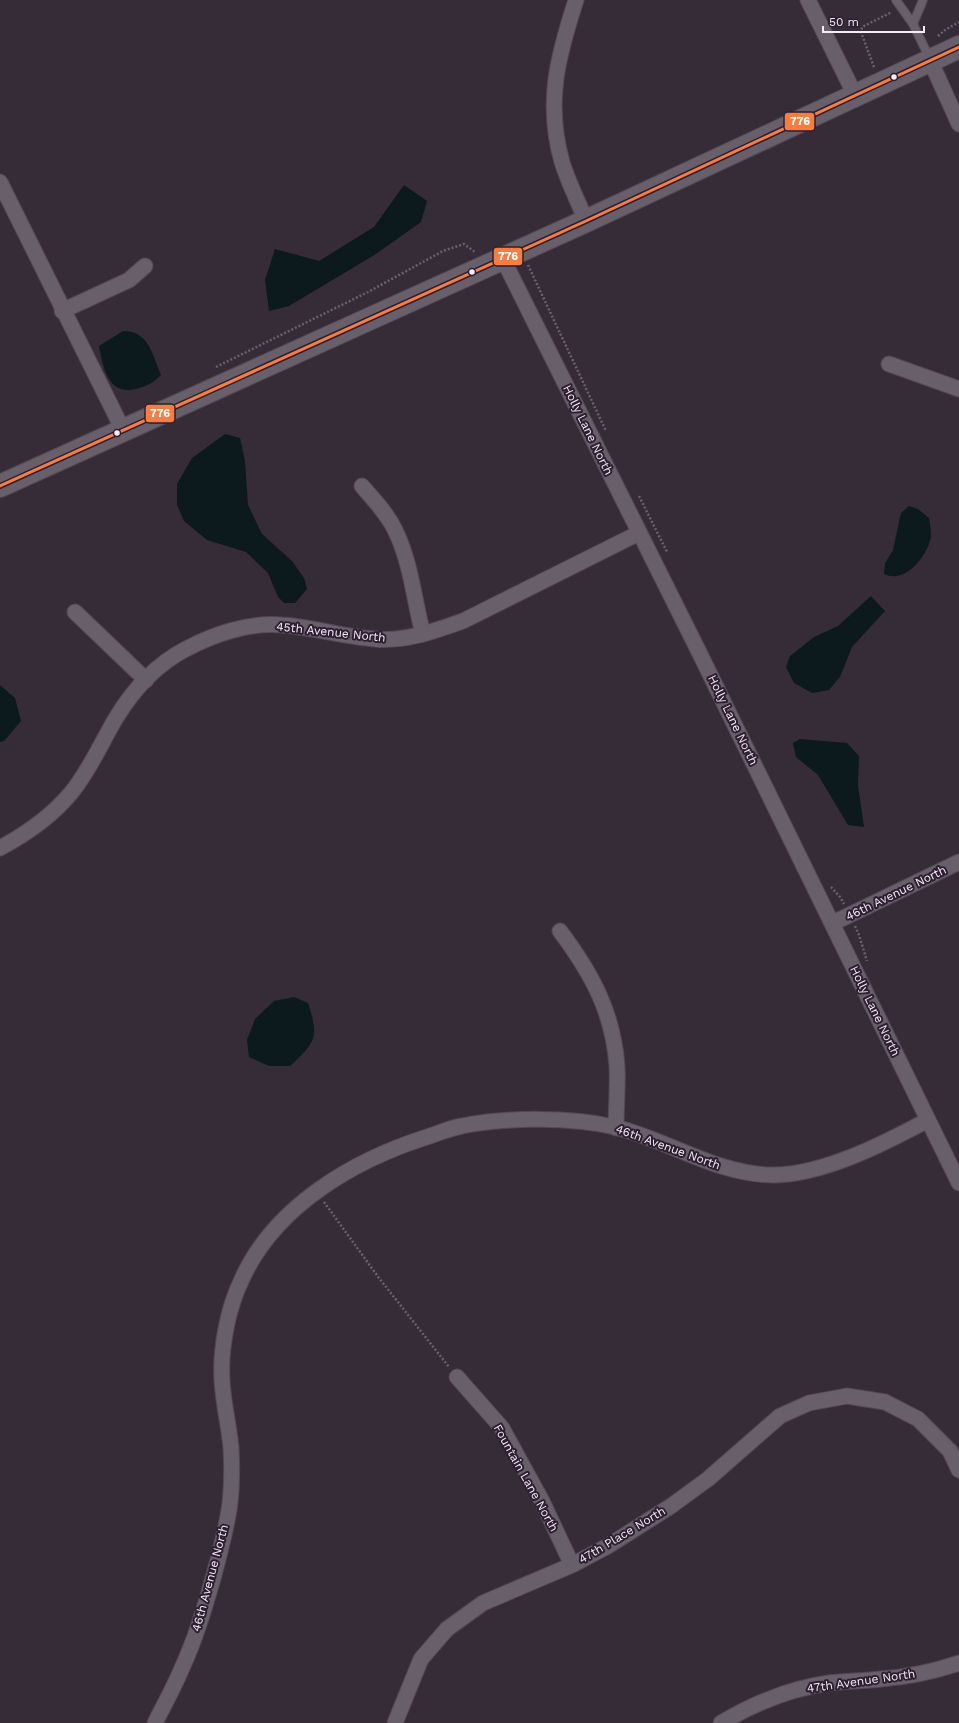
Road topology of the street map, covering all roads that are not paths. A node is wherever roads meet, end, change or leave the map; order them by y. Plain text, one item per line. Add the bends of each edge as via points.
1 (576, 0) edge
2 (808, 0) edge
3 (896, 0) edge
4 (923, 0) edge
5 (913, 24) junction
6 (959, 47) edge
7 (930, 60) junction
8 (855, 95) junction
9 (959, 124) edge
10 (0, 182) edge
11 (586, 221) junction
12 (503, 259) junction
13 (145, 266) dead end
14 (62, 310) junction
15 (889, 364) dead end
16 (959, 389) edge
17 (122, 430) junction
18 (0, 486) edge
19 (362, 486) dead end
20 (639, 533) junction
21 (74, 612) dead end
22 (423, 634) junction
23 (146, 680) junction
24 (0, 848) edge
25 (959, 862) edge
26 (833, 923) junction
27 (560, 931) dead end
28 (928, 1120) junction
29 (616, 1128) junction
30 (959, 1182) edge
31 (457, 1377) road end
32 (959, 1470) edge
33 (572, 1565) junction
34 (959, 1663) edge
35 (155, 1723) edge
36 (395, 1723) edge
37 (721, 1723) edge

1 - 11 street via 556,70 555,120 562,161
2 - 8 street
3 - 5 lane
4 - 5 lane
5 - 7 lane
6 - 7 street
7 - 8 street
7 - 9 street
8 - 11 street
10 - 14 street
11 - 12 street
12 - 17 street
12 - 20 street, Holly Lane North
13 - 14 street via 129,280
14 - 17 street
15 - 16 street
17 - 18 street
19 - 22 street via 380,506 395,530 406,556
20 - 22 street, 45th Avenue North via 463,621
20 - 26 street, Holly Lane North
21 - 23 street
22 - 23 street, 45th Avenue North via 406,638 376,639 281,625 248,627 216,635 186,649 158,667
23 - 24 street, 45th Avenue North via 116,717 87,771 72,792 36,827
25 - 26 street, 46th Avenue North
26 - 28 street, Holly Lane North
27 - 29 street via 581,959 598,990 612,1030 617,1067
28 - 29 street, 46th Avenue North via 880,1144 816,1169 774,1176 736,1172
28 - 30 street, Holly Lane North
29 - 35 street, 46th Avenue North via 568,1120 517,1120 461,1126 400,1146 348,1171 316,1192 282,1221 258,1248 241,1280 224,1341 222,1380 231,1449 230,1503 221,1550 205,1608 183,1666
31 - 33 street, Fountain Lane North via 502,1428 542,1501
32 - 33 street, 47th Place North via 950,1451 918,1418 885,1402 847,1396 809,1403 780,1416 708,1479 671,1506 608,1546
33 - 36 street, 47th Place North via 483,1603 447,1629 421,1659
34 - 37 street, 47th Avenue North via 883,1679 828,1683 779,1695

